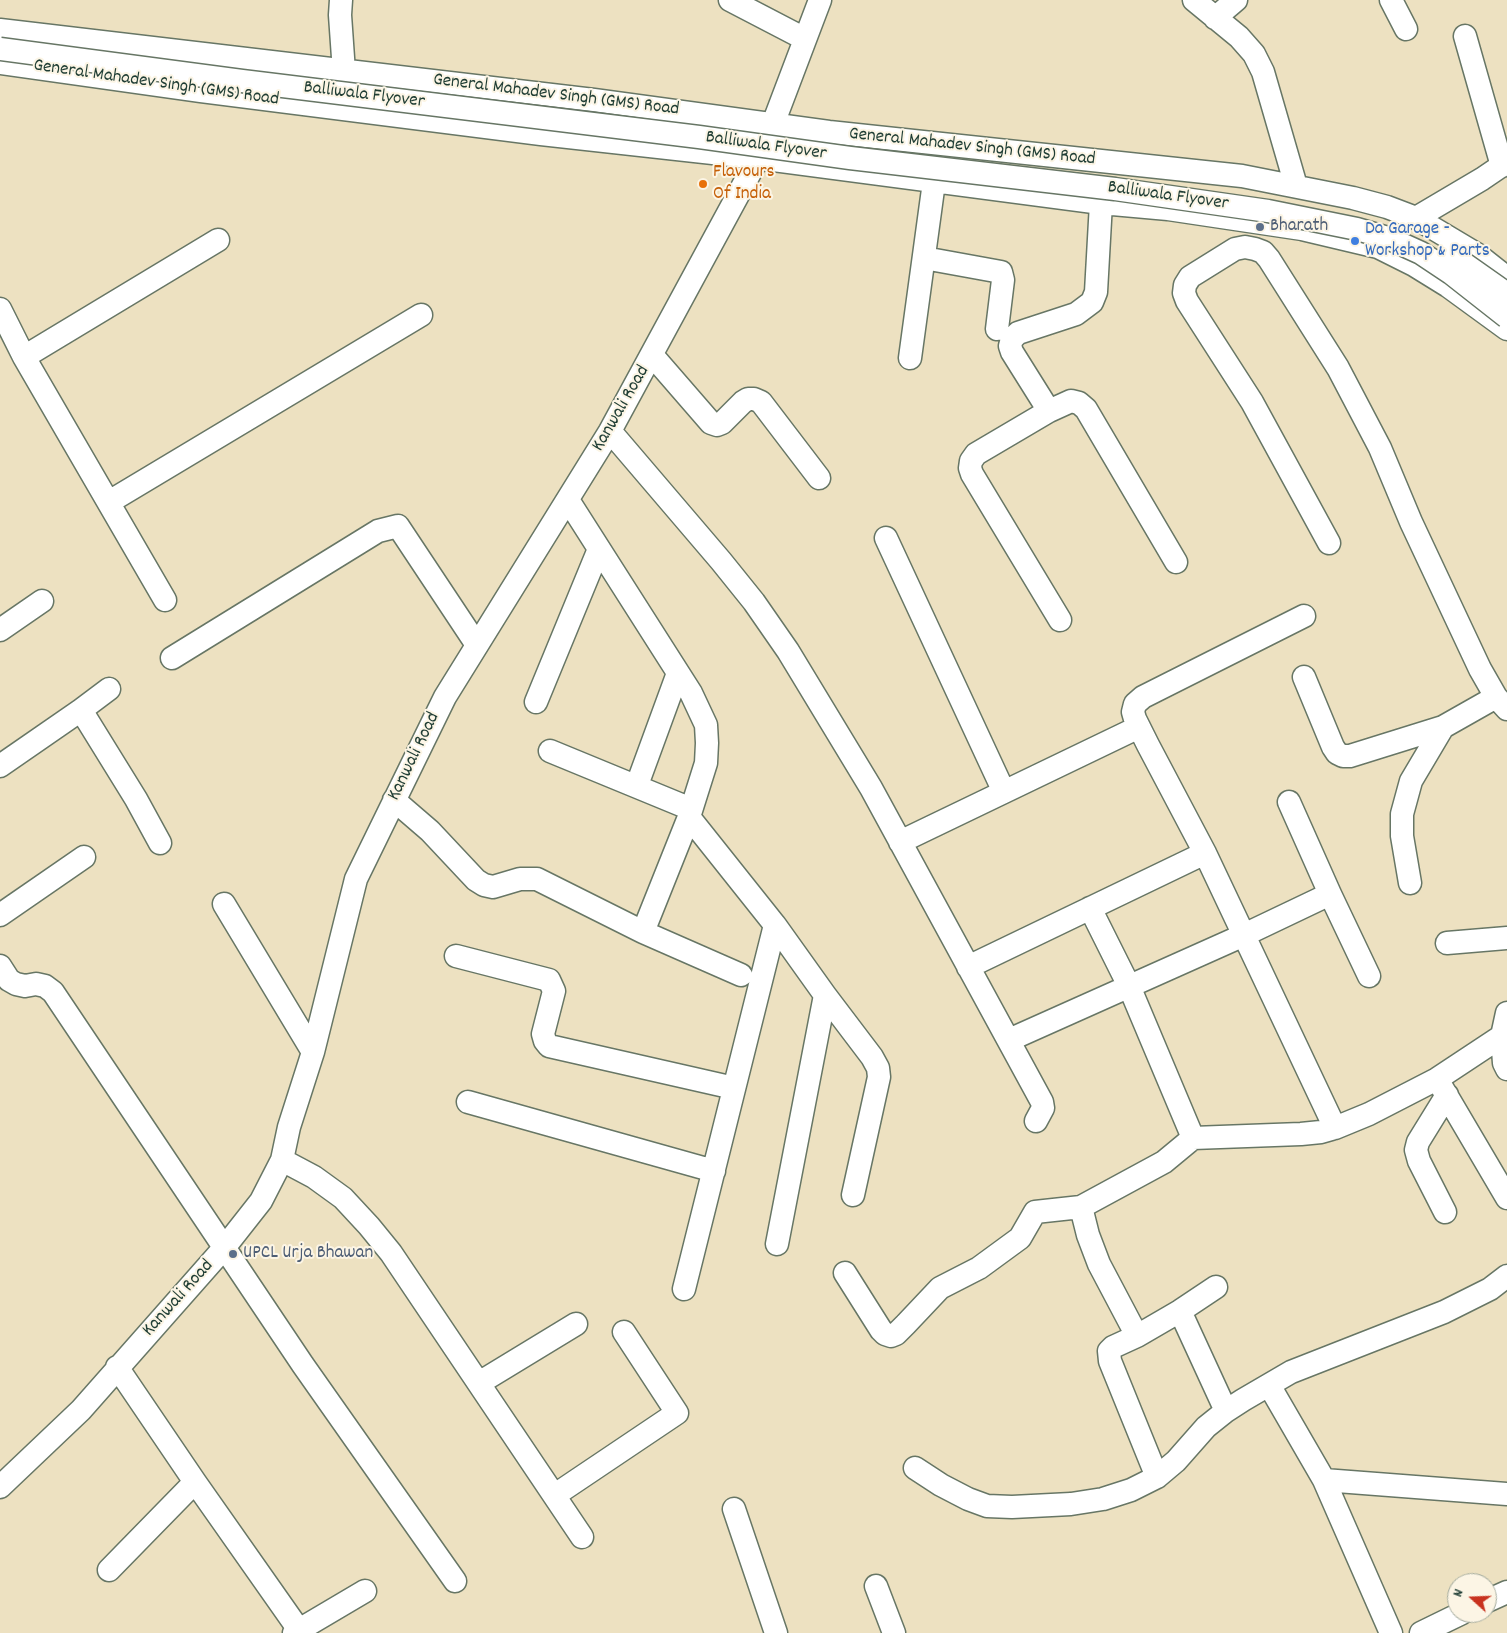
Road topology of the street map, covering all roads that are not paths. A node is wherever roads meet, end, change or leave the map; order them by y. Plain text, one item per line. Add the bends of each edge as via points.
1 (341, 0) edge
2 (730, 0) edge
3 (820, 0) edge
4 (1194, 0) edge
5 (1236, 0) edge
6 (1391, 0) edge
7 (1216, 18) junction
8 (1406, 29) dead end
9 (0, 30) edge
10 (1465, 36) dead end
11 (0, 40) edge
12 (805, 40) junction
13 (0, 49) edge
14 (0, 63) edge
15 (344, 72) junction
16 (589, 100) junction
17 (665, 110) junction
18 (773, 124) junction
19 (584, 138) junction
20 (934, 143) junction
21 (660, 147) junction
22 (998, 150) junction
23 (758, 158) junction
24 (1504, 164) edge
25 (934, 182) junction
26 (1296, 186) junction
27 (992, 189) junction
28 (1102, 203) junction
29 (1416, 218) junction
30 (218, 240) dead end
31 (924, 258) junction
32 (1507, 278) edge
33 (1507, 294) edge
34 (0, 309) edge
35 (421, 315) dead end
36 (1507, 317) edge
37 (997, 329) dead end
38 (1507, 329) edge
39 (652, 355) junction
40 (24, 358) junction
41 (910, 358) dead end
42 (1049, 411) junction
43 (610, 431) junction
44 (820, 478) dead end
45 (568, 500) junction
46 (108, 502) junction
47 (886, 538) dead end
48 (1329, 544) dead end
49 (599, 549) junction
50 (1176, 562) dead end
51 (165, 600) dead end
52 (42, 601) dead end
53 (1304, 616) dead end
54 (1060, 620) dead end
55 (0, 630) edge
56 (477, 645) junction
57 (172, 658) dead end
58 (678, 673) junction
59 (1304, 677) dead end
60 (109, 688) dead end
61 (536, 702) dead end
62 (1502, 703) edge
63 (80, 710) junction
64 (1139, 727) junction
65 (1444, 727) junction
66 (550, 751) dead end
67 (0, 766) edge
68 (637, 786) junction
69 (1004, 792) junction
70 (394, 800) junction
71 (1289, 802) dead end
72 (690, 813) junction
73 (900, 842) junction
74 (160, 843) dead end
75 (1205, 853) junction
76 (84, 858) dead end
77 (1410, 883) dead end
78 (1330, 894) junction
79 (224, 904) dead end
80 (1090, 908) junction
81 (0, 915) edge
82 (775, 926) junction
83 (643, 932) junction
84 (1244, 935) junction
85 (1507, 938) edge
86 (1447, 944) dead end
87 (456, 956) dead end
88 (0, 966) edge
89 (968, 967) junction
90 (741, 974) dead end
91 (1369, 976) dead end
92 (1129, 986) junction
93 (825, 995) junction
94 (1507, 1013) edge
95 (1502, 1036) junction
96 (1009, 1040) junction
97 (312, 1052) junction
98 (1507, 1069) edge
99 (1442, 1087) junction
100 (734, 1088) junction
101 (468, 1102) dead end
102 (1036, 1121) dead end
103 (1336, 1128) junction
104 (1193, 1138) junction
105 (282, 1160) junction
106 (714, 1171) junction
107 (854, 1195) dead end
108 (1507, 1198) edge
109 (1081, 1207) junction
110 (1445, 1212) dead end
111 (777, 1244) dead end
112 (224, 1248) junction
113 (845, 1273) dead end
114 (1507, 1277) edge
115 (1216, 1287) dead end
116 (684, 1290) dead end
117 (1180, 1311) junction
118 (576, 1324) dead end
119 (624, 1332) dead end
120 (1137, 1336) junction
121 (117, 1367) junction
122 (479, 1382) junction
123 (1269, 1385) junction
124 (1226, 1411) junction
125 (915, 1468) dead end
126 (1157, 1477) junction
127 (1324, 1480) junction
128 (195, 1482) junction
129 (0, 1487) edge
130 (1507, 1494) edge
131 (555, 1495) junction
132 (734, 1510) dead end
133 (582, 1537) dead end
134 (109, 1570) dead end
135 (455, 1581) dead end
136 (876, 1586) dead end
137 (365, 1591) dead end
138 (1447, 1620) edge
139 (296, 1631) edge
140 (776, 1633) edge
141 (894, 1633) edge
142 (1391, 1633) edge
143 (1421, 1633) edge

1 - 15 street
2 - 12 street
3 - 12 street, Kanwali Road
4 - 7 street
5 - 7 street
6 - 8 street
7 - 26 street via 1249,48 1263,72
9 - 15 street, General Mahadev Singh (GMS) Road
10 - 24 street
11 - 33 street, Balliwala Flyover, bridge via 1292,202 1354,214 1402,229 1445,250
12 - 18 street, Kanwali Road
13 - 36 street, Balliwala Flyover, bridge via 1268,211 1388,238 1451,273
14 - 19 street, General Mahadev Singh (GMS) Road
15 - 16 street, General Mahadev Singh (GMS) Road
16 - 17 street, General Mahadev Singh (GMS) Road
16 - 19 street
17 - 18 street, General Mahadev Singh (GMS) Road
17 - 21 street
18 - 20 street, General Mahadev Singh (GMS) Road
18 - 23 street, Kanwali Road
19 - 21 street, General Mahadev Singh (GMS) Road
20 - 22 street, General Mahadev Singh (GMS) Road
20 - 25 street
21 - 23 street, General Mahadev Singh (GMS) Road
22 - 26 street, General Mahadev Singh (GMS) Road via 1242,176
22 - 27 street via 989,170
23 - 25 street, General Mahadev Singh (GMS) Road
23 - 39 street, Kanwali Road
24 - 29 street
25 - 27 street, General Mahadev Singh (GMS) Road
25 - 31 street
26 - 29 street, General Mahadev Singh (GMS) Road via 1361,200
27 - 28 street, General Mahadev Singh (GMS) Road
28 - 38 street, General Mahadev Singh (GMS) Road via 1168,209 1302,229 1378,247 1448,286
28 - 42 street via 1096,292 1092,302 1076,314 1018,332 1010,346
29 - 32 street, General Mahadev Singh (GMS) Road
30 - 40 street
31 - 37 street via 1001,272 1003,280
31 - 41 street
34 - 40 street
35 - 46 street
39 - 43 street, Kanwali Road
39 - 44 street via 711,423 722,423 748,399 761,402
40 - 46 street
42 - 50 street via 1071,401 1086,409
42 - 54 street via 976,454 970,468
43 - 45 street, Kanwali Road
43 - 73 street via 754,602 866,779
45 - 49 street
45 - 56 street, Kanwali Road
46 - 51 street
47 - 69 street
48 - 62 street via 1252,402 1184,293 1190,277 1235,249 1255,249 1270,259 1338,368 1380,448 1480,669
49 - 58 street
49 - 61 street
52 - 55 street
53 - 64 street via 1143,697 1135,704 1133,712
56 - 57 street via 398,526 378,531
56 - 70 street, Kanwali Road via 445,697
58 - 68 street
58 - 72 street via 700,711 708,743 706,763
59 - 65 street via 1333,747 1343,756
60 - 63 street
62 - 65 street
63 - 67 street
63 - 74 street
64 - 69 street
64 - 75 street
65 - 77 street via 1411,781 1402,814 1402,836
66 - 68 street
68 - 72 street
69 - 73 street
70 - 83 street via 484,885 493,887 520,879 537,879
70 - 97 street, Kanwali Road via 356,879
71 - 78 street
72 - 82 street
72 - 83 street
73 - 89 street
75 - 80 street
75 - 84 street
76 - 81 street
78 - 84 street
78 - 91 street
79 - 97 street
80 - 89 street
80 - 92 street
82 - 93 street
82 - 100 street
83 - 90 street
84 - 92 street
84 - 103 street
85 - 86 street
87 - 100 street via 549,980 554,992 543,1034 549,1046
88 - 112 street via 9,980 16,984 36,984 53,992
89 - 96 street
92 - 96 street
92 - 104 street
93 - 107 street via 878,1068 879,1077
93 - 111 street
94 - 95 street
95 - 98 street
95 - 99 street
96 - 102 street via 1042,1102 1043,1108
97 - 105 street, Kanwali Road
99 - 103 street
99 - 108 street
99 - 110 street via 1416,1150
100 - 106 street
101 - 106 street
103 - 104 street via 1301,1134
104 - 109 street via 1164,1162
105 - 112 street, Kanwali Road via 260,1201
105 - 122 street via 343,1198 369,1226
106 - 116 street
109 - 113 street via 1035,1212 1020,1238 978,1268 940,1288 891,1336 881,1330
109 - 120 street via 1099,1264
112 - 121 street, Kanwali Road
112 - 135 street
114 - 123 street via 1444,1312 1291,1372
115 - 117 street
117 - 120 street
117 - 124 street
118 - 122 street
119 - 131 street via 677,1414
120 - 126 street via 1114,1347 1108,1356
121 - 128 street
121 - 129 street, Kanwali Road via 81,1410
122 - 131 street
123 - 124 street
123 - 127 street
124 - 126 street
125 - 126 street via 968,1499 987,1506 1003,1507 1103,1499
127 - 130 street
127 - 142 street
128 - 134 street
128 - 139 street
131 - 133 street
132 - 140 street
136 - 141 street
137 - 139 street
138 - 143 street

